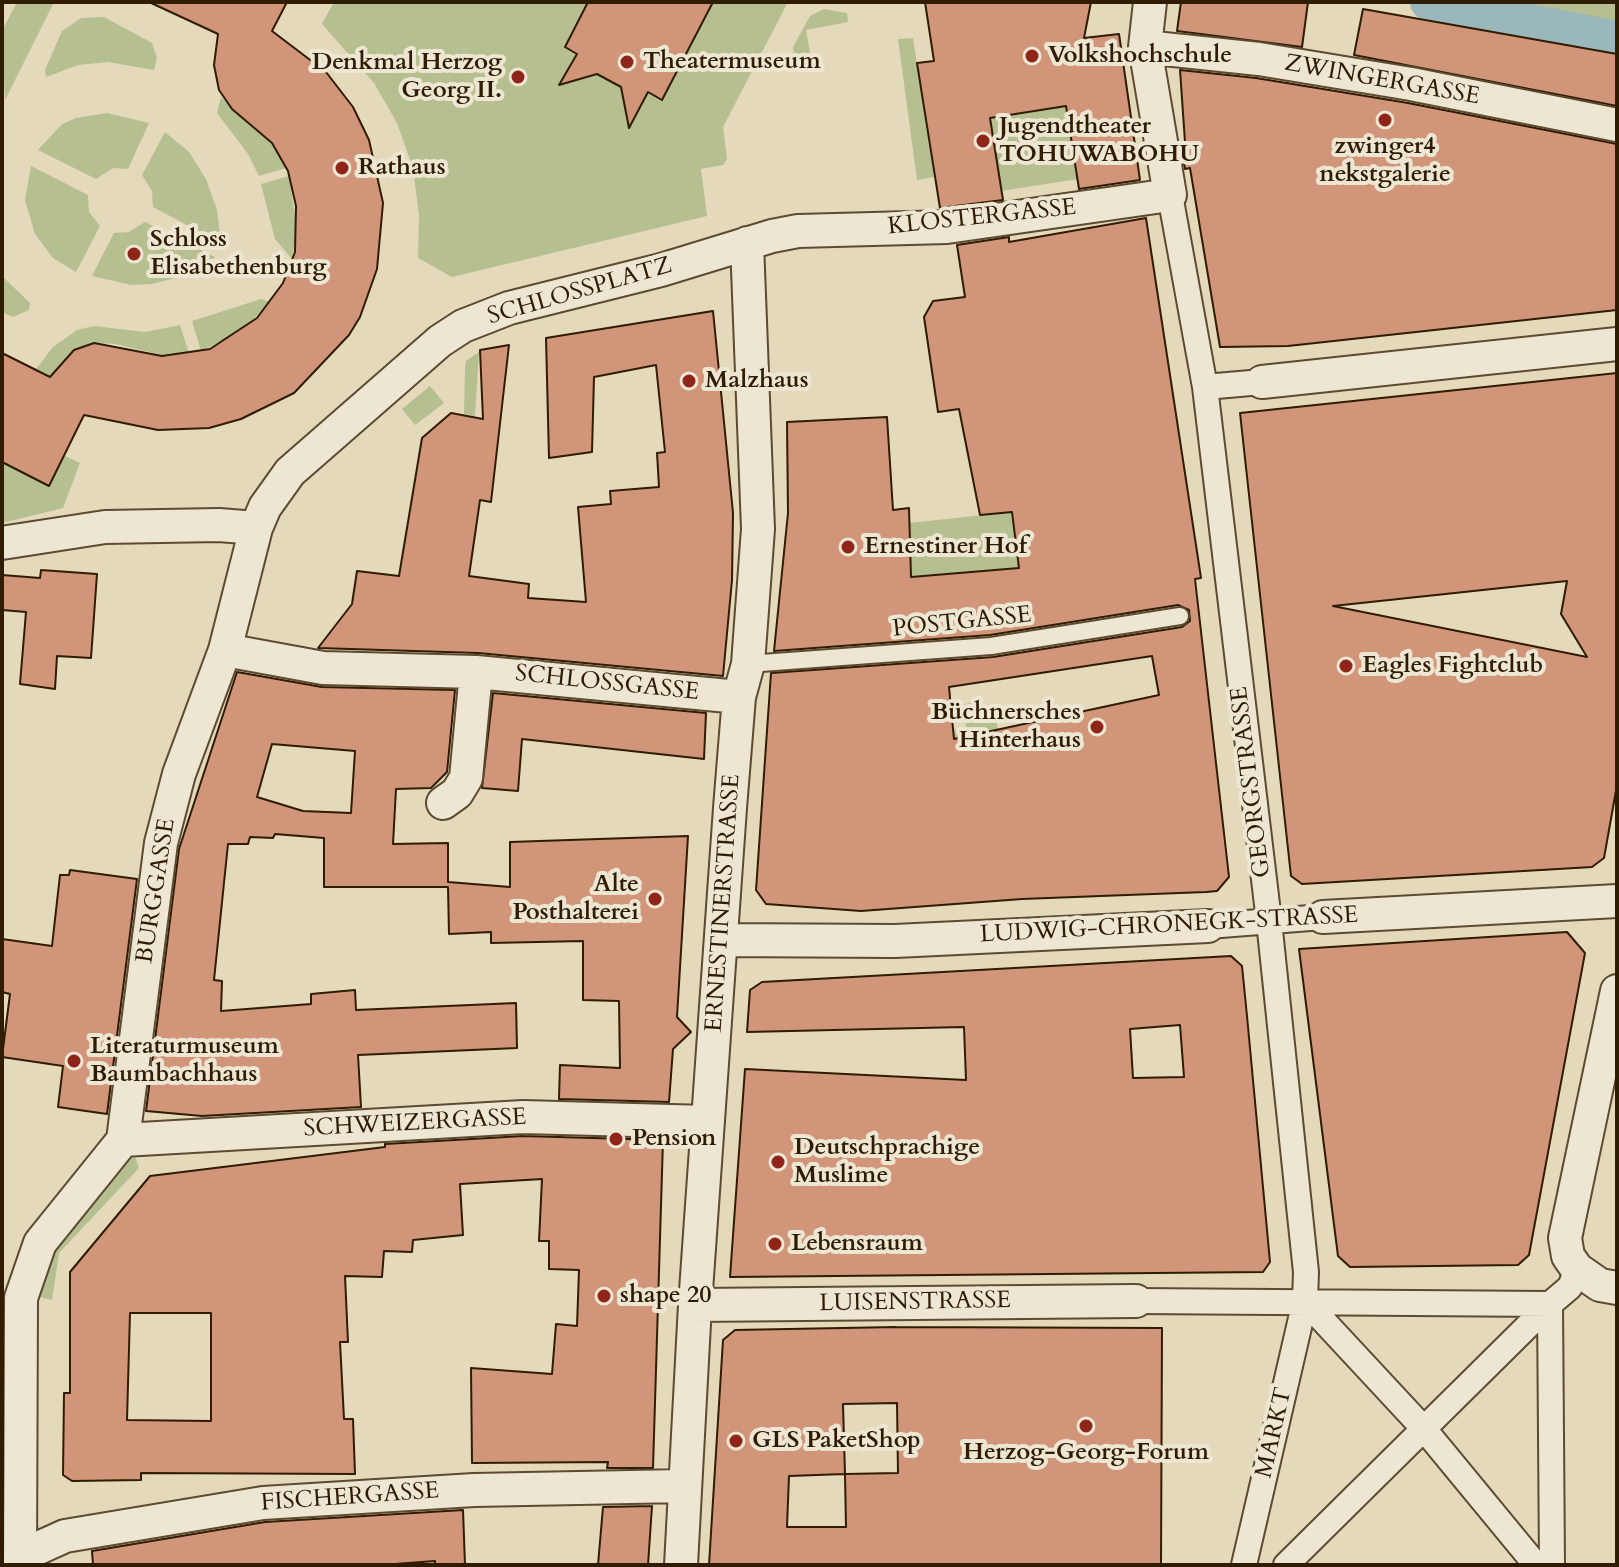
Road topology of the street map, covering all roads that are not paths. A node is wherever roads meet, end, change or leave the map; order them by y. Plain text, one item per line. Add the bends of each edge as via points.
1 (1150, 2) edge
2 (1145, 47) junction
3 (1617, 125) edge
4 (1170, 195) junction
5 (747, 243) junction
6 (1617, 344) edge
7 (1262, 382) joint
8 (1205, 387) junction
9 (256, 528) junction
10 (2, 543) edge
11 (1180, 616) dead end
12 (225, 650) junction
13 (748, 664) junction
14 (476, 672) junction
15 (739, 697) junction
16 (443, 803) dead end
17 (1617, 901) edge
18 (1323, 917) joint
19 (1269, 921) junction
20 (1208, 926) joint
21 (721, 940) junction
22 (1617, 991) edge
23 (708, 1122) junction
24 (123, 1140) junction
25 (1572, 1271) junction
26 (1306, 1272) joint
27 (1617, 1288) edge
28 (1136, 1301) joint
29 (1305, 1301) junction
30 (1550, 1304) junction
31 (695, 1305) junction
32 (1424, 1429) junction
33 (683, 1486) junction
34 (21, 1560) edge
35 (681, 1565) edge
36 (1244, 1565) edge
37 (1286, 1565) edge
38 (1536, 1565) edge
39 (1552, 1565) edge

1 - 2 street, GEORGSTRASSE
2 - 3 street, ZWINGERGASSE via 1411,84
2 - 4 street, GEORGSTRASSE
4 - 5 street, KLOSTERGASSE via 947,227 798,231
4 - 8 street, GEORGSTRASSE
5 - 9 street, SCHLOSSPLATZ via 509,308 463,326 420,356 290,472
5 - 13 street, ERNESTINERSTRASSE via 758,529
6 - 7 street
7 - 8 street
8 - 19 street, GEORGSTRASSE
9 - 10 street via 105,527
9 - 12 street, SCHLOSSPLATZ
11 - 13 lane, POSTGASSE via 980,647
12 - 14 street, SCHLOSSGASSE via 323,668
12 - 24 street, BURGGASSE via 179,774 161,843
13 - 15 street, ERNESTINERSTRASSE
14 - 15 street, SCHLOSSGASSE
14 - 16 street via 466,778
15 - 21 street, ERNESTINERSTRASSE
17 - 18 street, LUDWIG-CHRONEGK-STRASSE
18 - 19 street, LUDWIG-CHRONEGK-STRASSE
19 - 20 street, LUDWIG-CHRONEGK-STRASSE
19 - 26 street, GEORGSTRASSE
20 - 21 street, LUDWIG-CHRONEGK-STRASSE via 895,941
21 - 23 street, ERNESTINERSTRASSE
22 - 25 street via 1567,1217
23 - 24 street, SCHWEIZERGASSE via 523,1117
23 - 31 street, ERNESTINERSTRASSE
24 - 34 street via 40,1243 21,1298
25 - 27 street
25 - 30 street
26 - 29 street, MARKT
28 - 29 street
28 - 31 street, LUISENSTRASSE
29 - 30 street
29 - 32 street
29 - 36 street, MARKT
30 - 32 street
30 - 39 street
31 - 33 street, ERNESTINERSTRASSE
32 - 37 street
32 - 38 street
33 - 34 street, FISCHERGASSE via 474,1490 263,1503 65,1536
33 - 35 street, ERNESTINERSTRASSE

